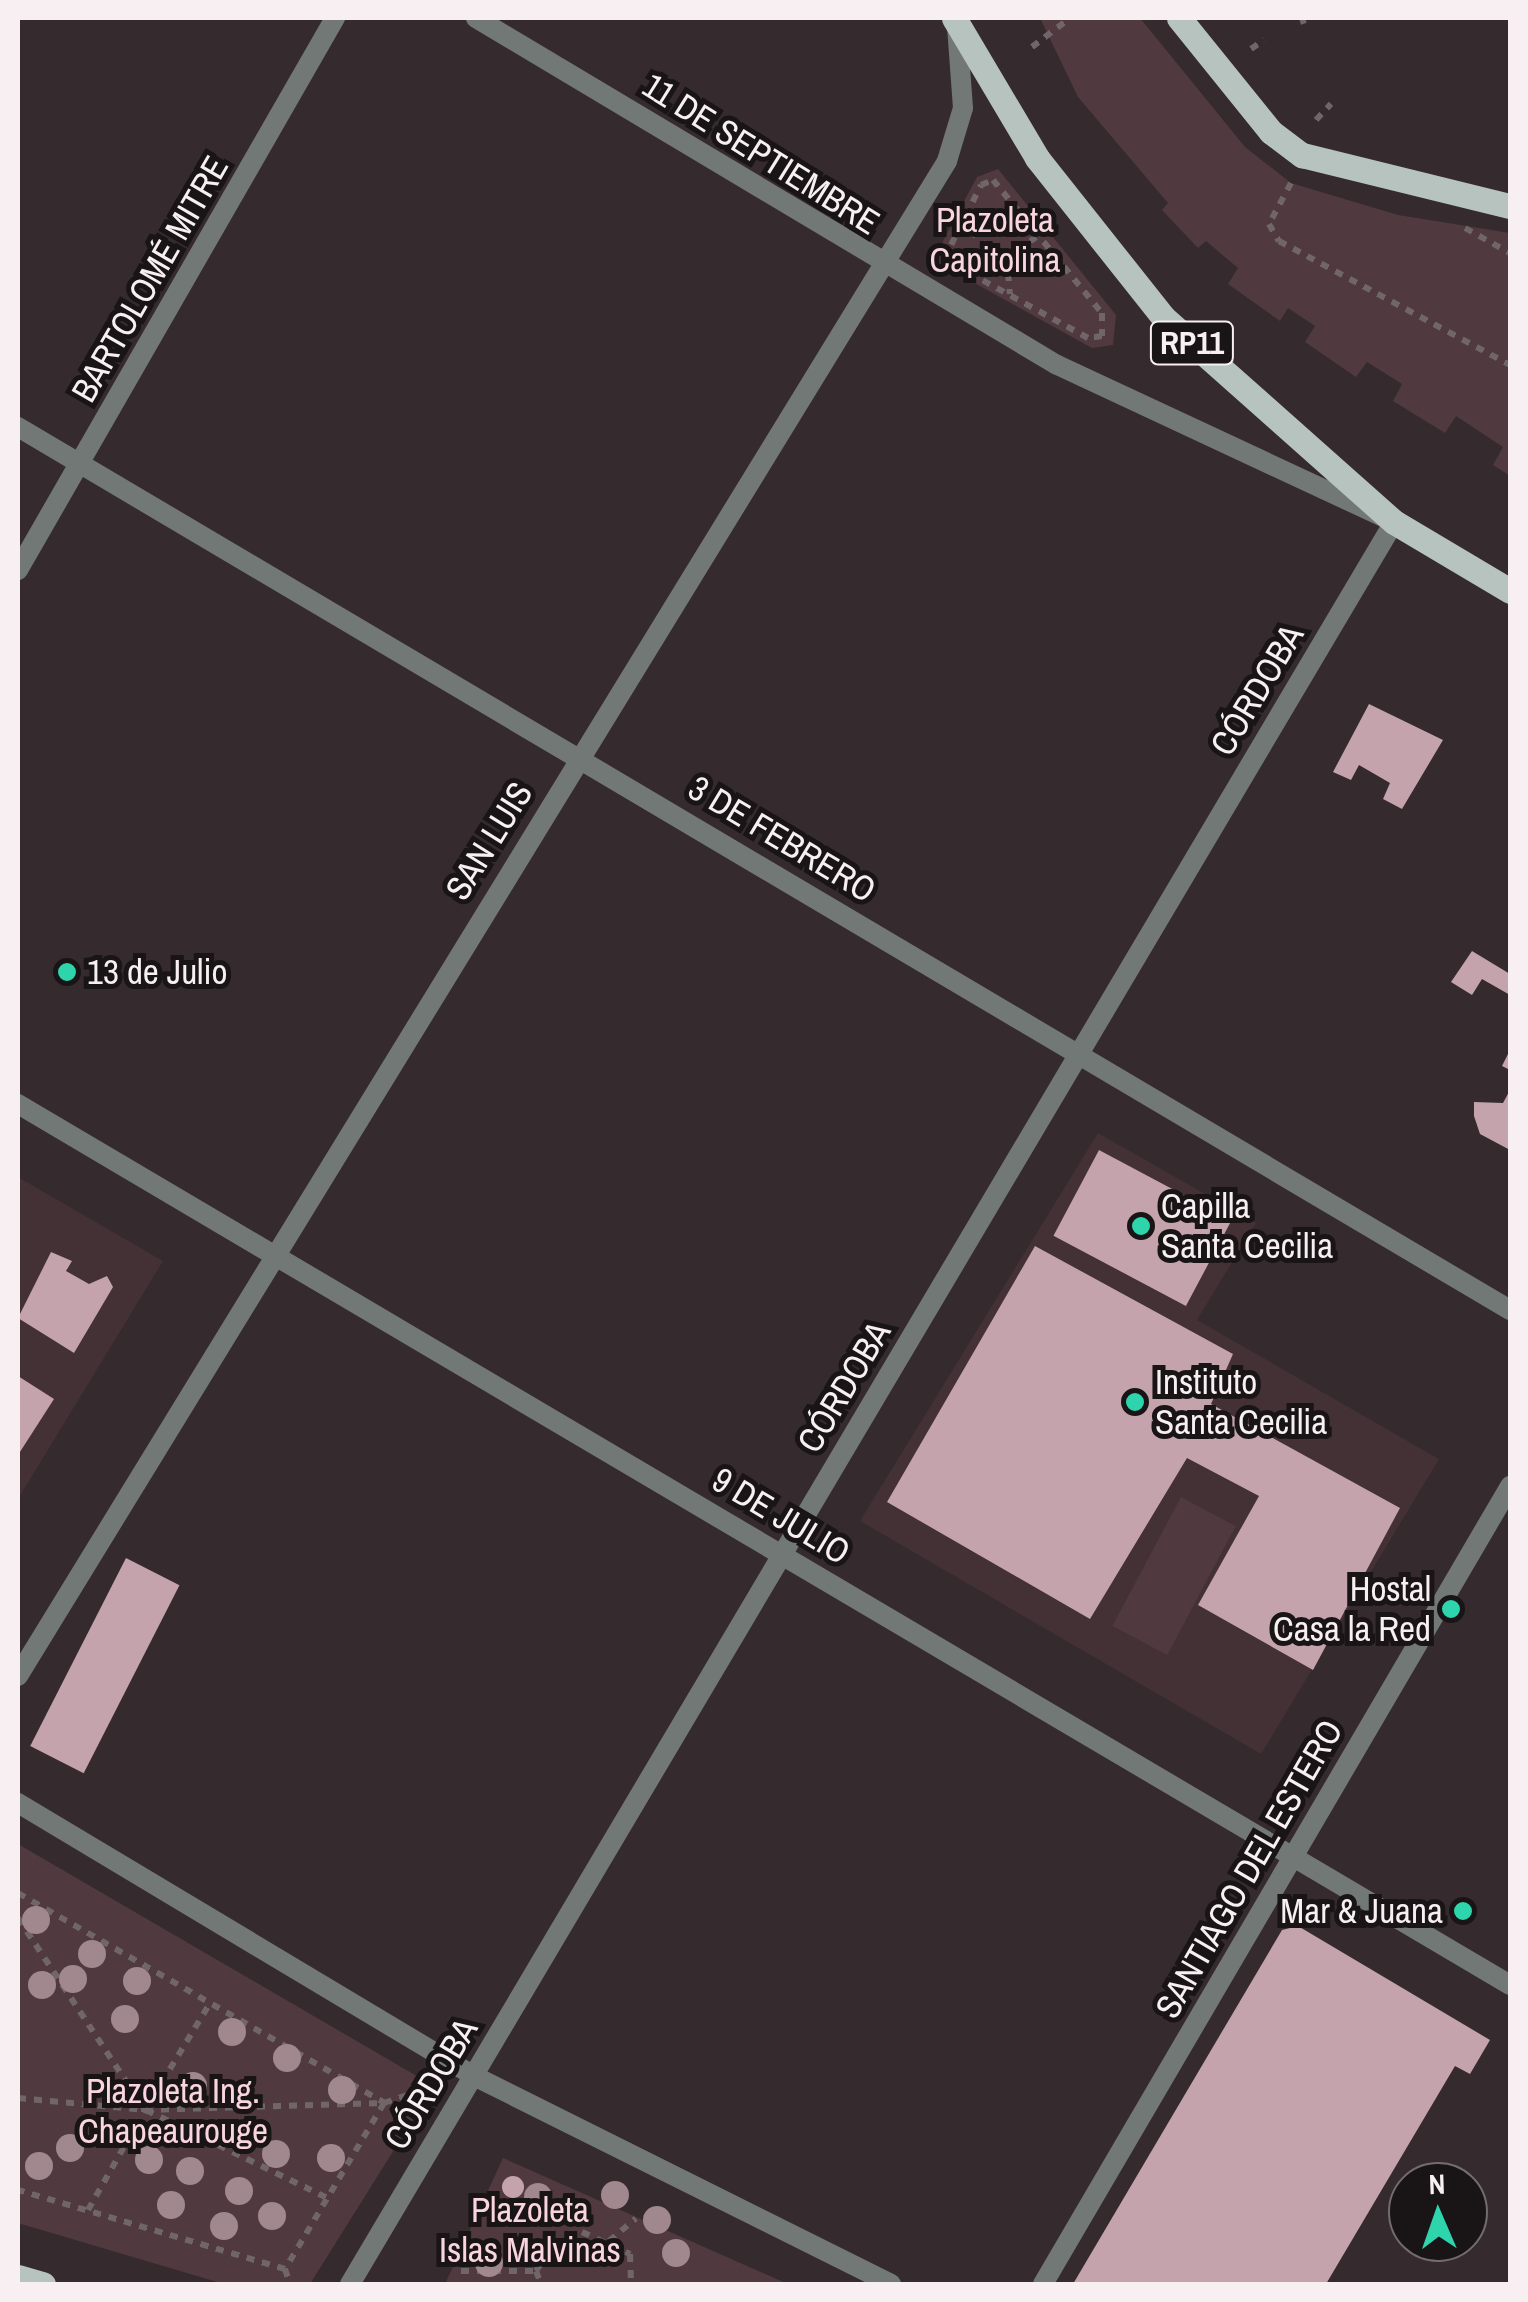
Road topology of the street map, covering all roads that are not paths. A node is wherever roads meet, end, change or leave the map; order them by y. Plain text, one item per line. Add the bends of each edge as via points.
1 (336, 18) edge
2 (476, 18) edge
3 (1179, 18) edge
4 (955, 21) edge
5 (1510, 206) edge
6 (883, 267) junction
7 (18, 427) edge
8 (82, 465) junction
9 (1394, 522) junction
10 (18, 570) edge
11 (1510, 591) edge
12 (580, 757) junction
13 (1079, 1054) junction
14 (18, 1104) edge
15 (270, 1253) junction
16 (1510, 1310) edge
17 (1510, 1486) edge
18 (783, 1554) junction
19 (18, 1676) edge
20 (18, 1803) edge
21 (1294, 1856) junction
22 (1510, 1985) edge
23 (474, 2076) junction
24 (18, 2277) edge
25 (42, 2284) edge
26 (350, 2284) edge
27 (891, 2284) edge
28 (1042, 2284) edge

1 - 8 street, BARTOLOMÉ MITRE
2 - 6 street, 11 DE SEPTIEMBRE
3 - 5 main road via 1271,132 1302,155
4 - 6 street, SAN LUIS via 958,134
4 - 9 main road, RP11 via 1114,262 1163,317
6 - 9 street, 11 DE SEPTIEMBRE via 1057,365
6 - 12 street, SAN LUIS
7 - 8 street, 3 DE FEBRERO
8 - 10 street, BARTOLOMÉ MITRE
8 - 12 street, 3 DE FEBRERO
9 - 11 main road, RP11
9 - 13 street, CÓRDOBA
12 - 13 street, 3 DE FEBRERO
12 - 15 street, SAN LUIS
13 - 16 street, 3 DE FEBRERO
13 - 18 street, CÓRDOBA
14 - 15 street, 9 DE JULIO
15 - 18 street, 9 DE JULIO
15 - 19 street, SAN LUIS
17 - 21 street, SANTIAGO DEL ESTERO
18 - 21 street, 9 DE JULIO
18 - 23 street, CÓRDOBA
20 - 23 street
21 - 22 street, 9 DE JULIO
21 - 28 street, SANTIAGO DEL ESTERO
23 - 26 street, CÓRDOBA
23 - 27 street
24 - 25 main road

